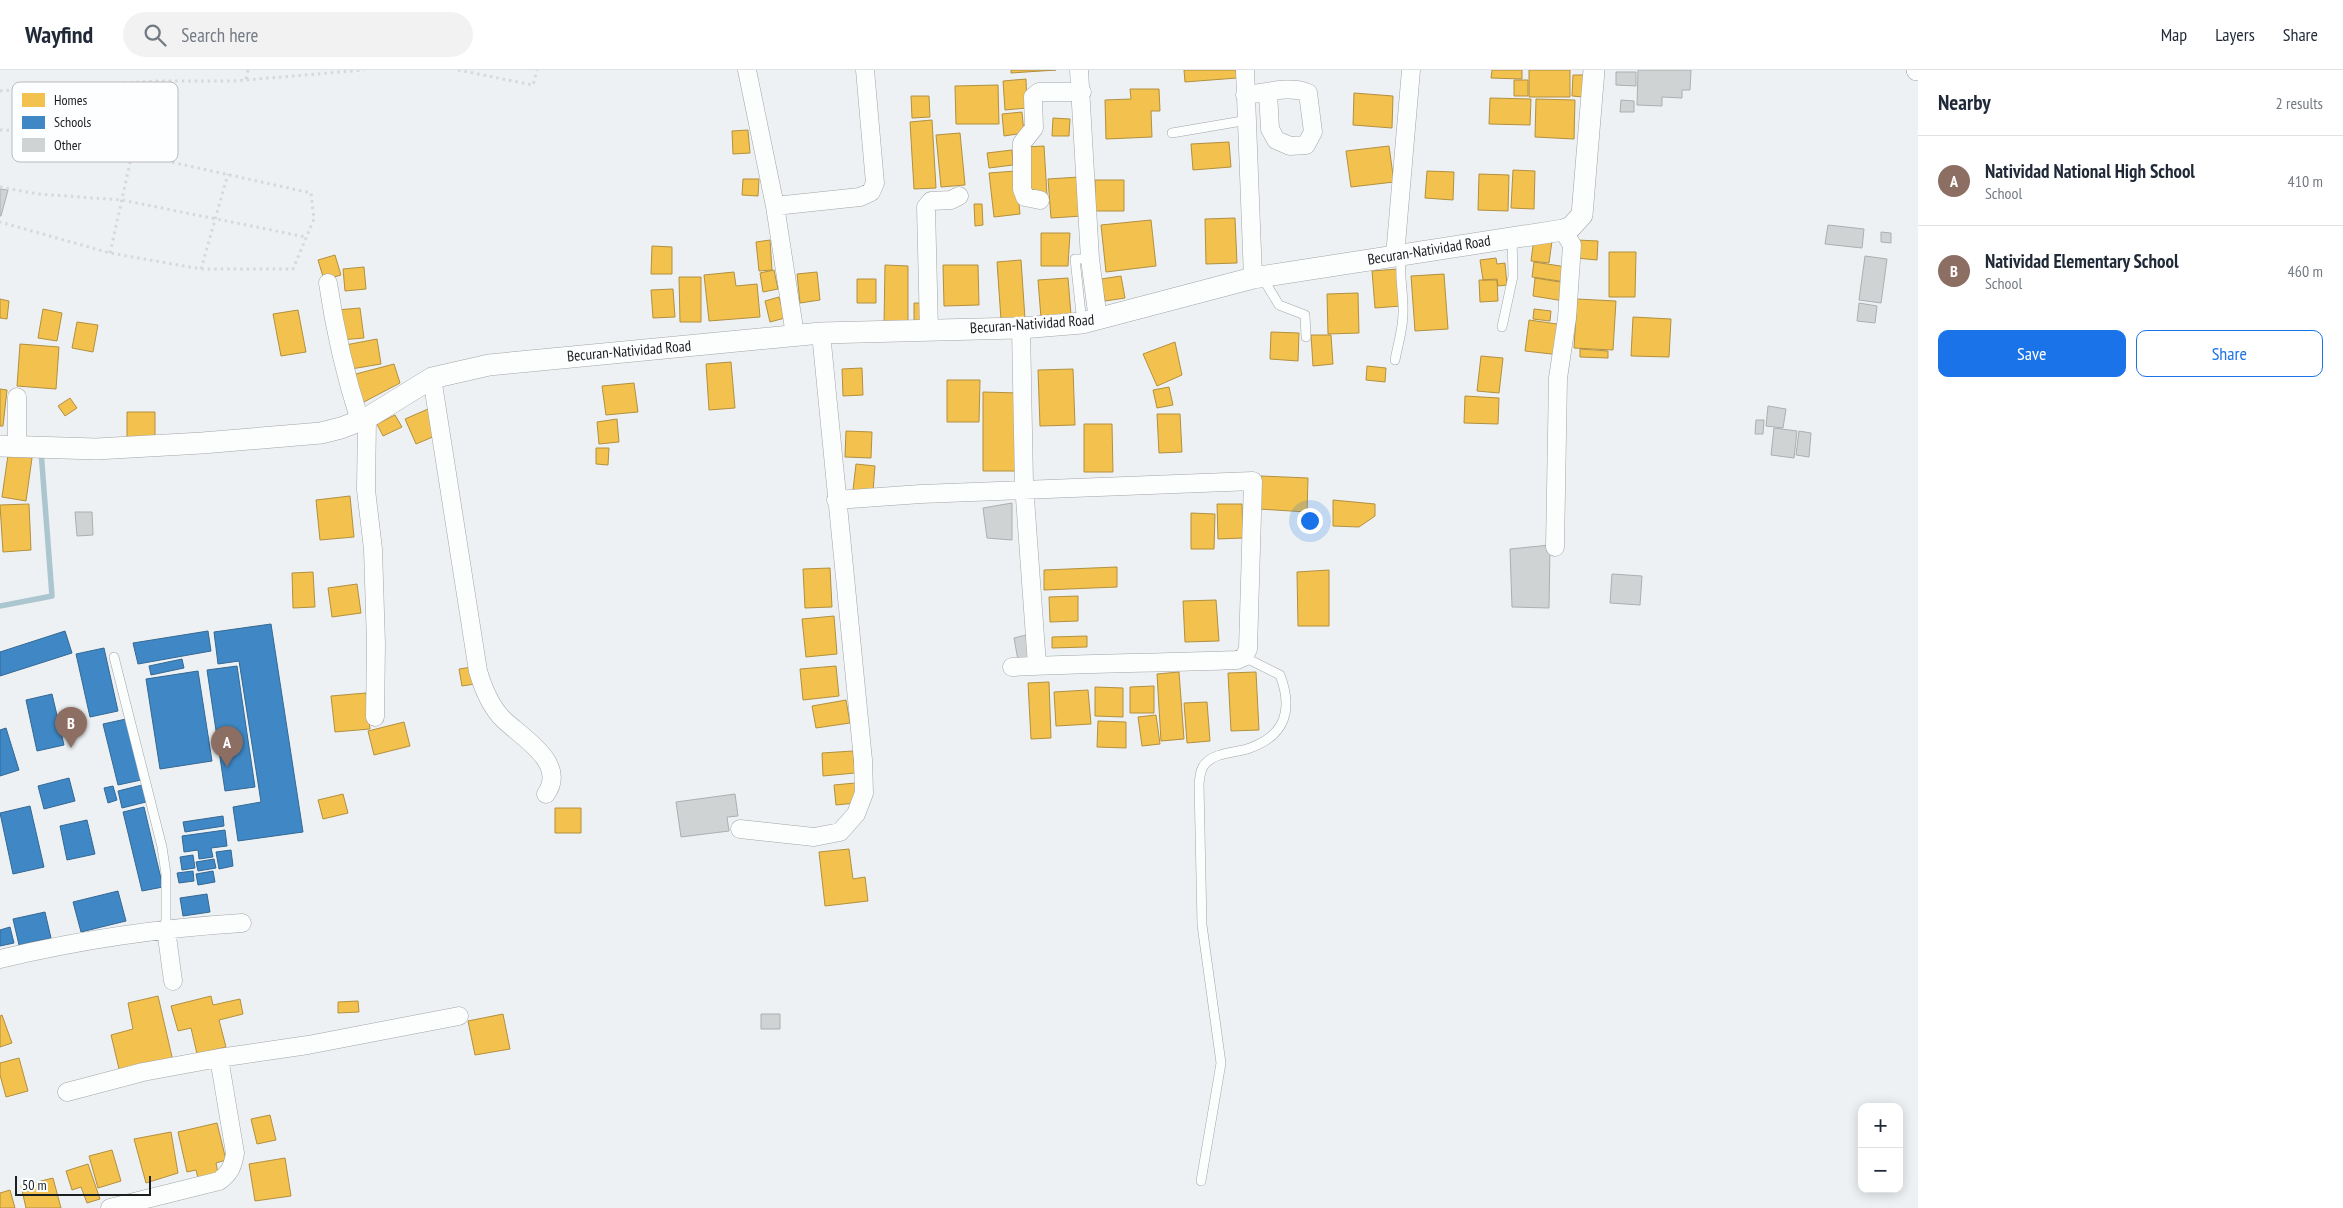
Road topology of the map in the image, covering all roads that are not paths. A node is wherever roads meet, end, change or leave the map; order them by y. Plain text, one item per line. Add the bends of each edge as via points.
1 (747, 70) edge
2 (865, 70) edge
3 (1079, 70) edge
4 (1245, 70) edge
5 (1411, 70) edge
6 (1594, 70) edge
7 (1082, 92) junction
8 (1268, 92) dead end
9 (1245, 95) junction
10 (1248, 120) junction
11 (1172, 133) dead end
12 (959, 196) dead end
13 (1040, 200) dead end
14 (775, 206) junction
15 (1563, 230) junction
16 (1512, 237) junction
17 (1399, 255) junction
18 (1258, 278) junction
19 (328, 283) dead end
20 (1090, 322) junction
21 (1021, 328) junction
22 (1502, 328) dead end
23 (928, 330) junction
24 (821, 333) junction
25 (795, 335) junction
26 (1306, 338) dead end
27 (1395, 360) dead end
28 (432, 378) junction
29 (17, 397) dead end
30 (363, 420) junction
31 (9, 447) edge
32 (1024, 489) junction
33 (836, 500) junction
34 (1554, 547) dead end
35 (114, 657) dead end
36 (1244, 658) junction
37 (1037, 664) junction
38 (1012, 668) dead end
39 (375, 717) dead end
40 (546, 794) dead end
41 (740, 829) dead end
42 (242, 923) dead end
43 (166, 929) junction
44 (0, 960) edge
45 (173, 981) dead end
46 (459, 1016) dead end
47 (219, 1058) junction
48 (67, 1092) dead end
49 (1201, 1181) dead end
50 (110, 1208) edge

1 - 14 street
2 - 14 street via 874,183 870,192 860,197
3 - 7 street
4 - 9 street
5 - 17 street
6 - 15 street via 1582,215
7 - 13 street via 1039,92 1033,97 1034,128 1022,143 1022,188 1025,197
7 - 20 street
8 - 9 street
9 - 10 street
10 - 11 lane
10 - 18 street
12 - 23 street via 951,200 931,201 926,207
14 - 25 street
15 - 16 street, Becuran-Natividad Road
15 - 34 street via 1572,245 1567,318 1558,378
16 - 17 street, Becuran-Natividad Road
16 - 22 lane via 1513,276
17 - 18 street, Becuran-Natividad Road
17 - 27 lane via 1403,321
18 - 20 street, Becuran-Natividad Road
18 - 26 lane via 1279,305 1305,314
19 - 30 street via 335,332 350,394
20 - 21 street, Becuran-Natividad Road
21 - 23 street, Becuran-Natividad Road
21 - 32 street
23 - 24 street, Becuran-Natividad Road
24 - 25 street, Becuran-Natividad Road
24 - 33 street
25 - 28 street, Becuran-Natividad Road via 489,364
28 - 30 street, Becuran-Natividad Road
28 - 40 street via 478,671 483,687 502,719 537,747 547,765 553,779
29 - 31 street
30 - 31 street, Becuran-Natividad Road via 322,433 202,444 96,449
30 - 39 street via 373,549
32 - 33 street
32 - 36 street via 1253,481 1248,649
32 - 37 street
33 - 41 street via 864,793 856,814 840,832 814,837
35 - 43 lane via 162,847 166,874
36 - 37 street via 1125,664
36 - 49 lane via 1280,675 1286,692 1283,726 1270,738 1250,748 1215,757 1206,762 1201,771 1202,925 1221,1063
37 - 38 street
42 - 43 street
43 - 44 street
43 - 45 street
46 - 47 street
47 - 48 street via 143,1072
47 - 50 street via 235,1153 233,1167 228,1174 219,1181

